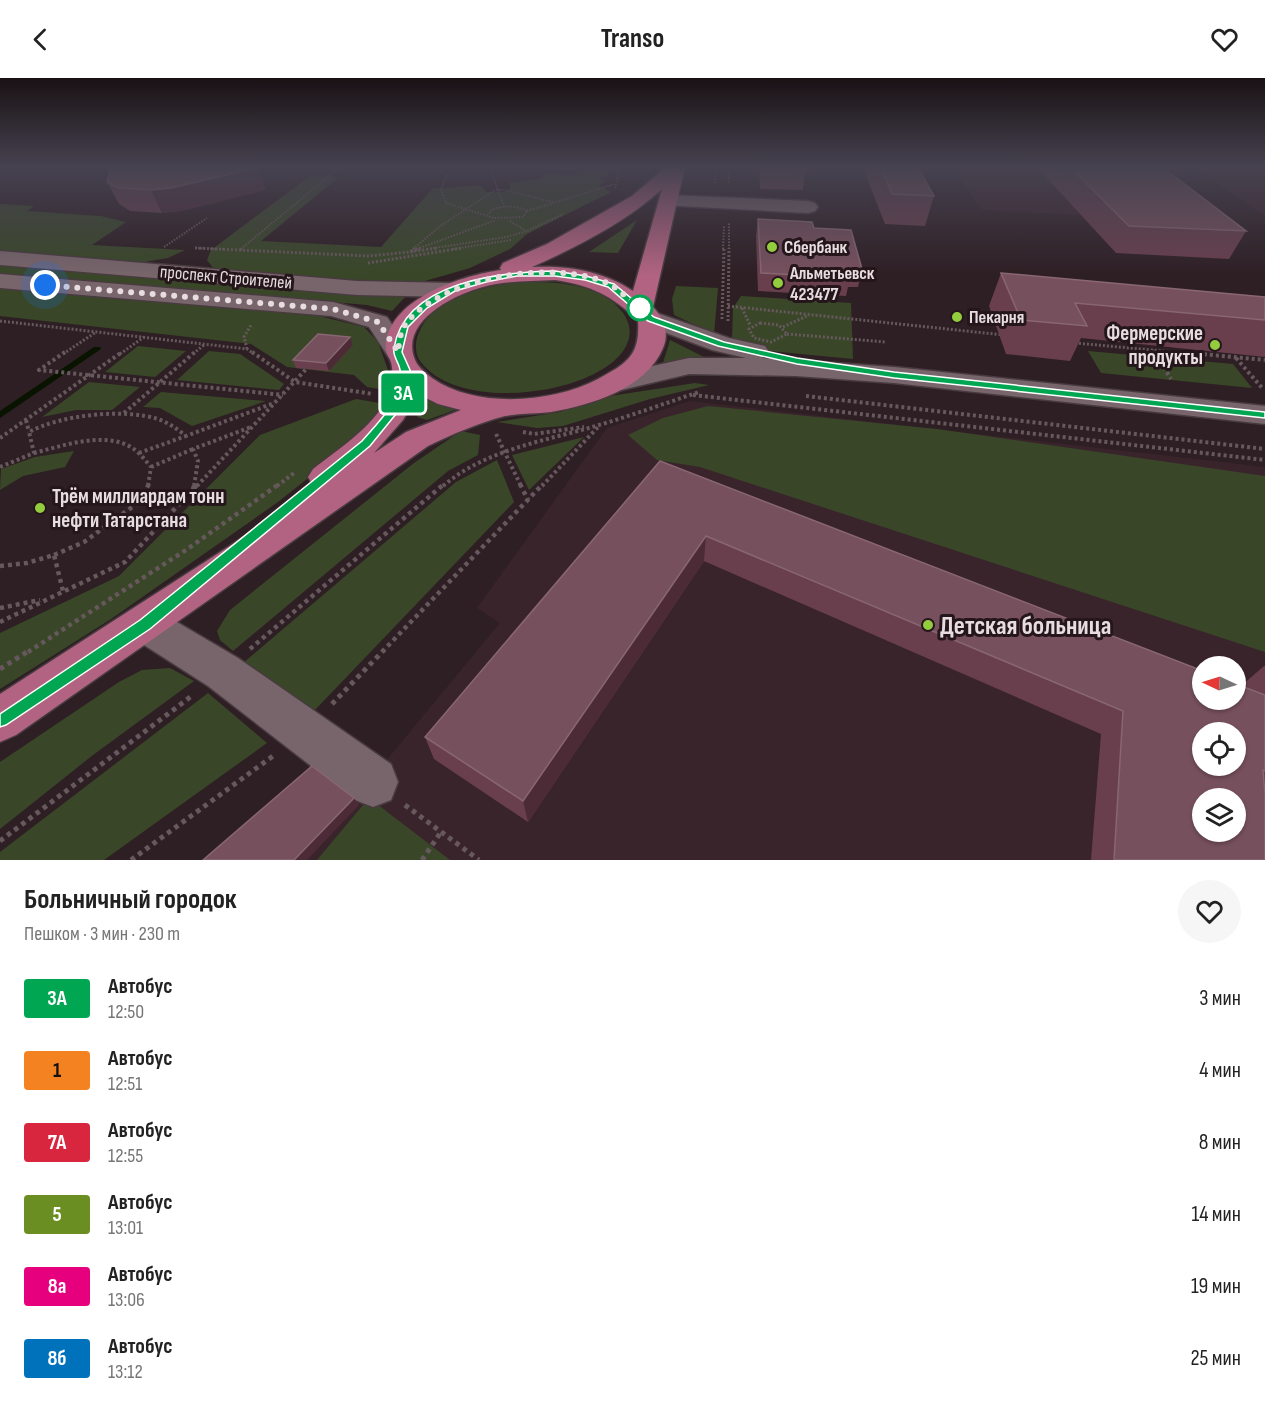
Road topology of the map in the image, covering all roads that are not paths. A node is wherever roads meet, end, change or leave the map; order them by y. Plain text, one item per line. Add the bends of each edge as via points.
1 (635, 202) edge
2 (668, 202) edge
3 (708, 202) edge
4 (808, 207) dead end
5 (0, 258) edge
6 (485, 279) junction
7 (0, 281) edge
8 (453, 290) junction
9 (645, 314) junction
10 (401, 361) junction
11 (894, 375) junction
12 (613, 383) junction
13 (524, 406) junction
14 (1265, 415) edge
15 (145, 624) junction
16 (0, 720) edge
17 (374, 782) road end

1 - 6 main road via 555,249
2 - 9 main road
3 - 4 street
5 - 8 street, проспект Строителей via 357,288
6 - 8 main road
6 - 9 main road via 555,273 586,278 611,285
7 - 10 street, проспект Строителей via 333,309 378,322
8 - 10 main road via 424,306 404,327
9 - 11 street via 726,346
9 - 12 main road via 652,343 637,366
10 - 13 main road via 440,394 476,404
10 - 15 main road via 405,389 393,412 366,443
11 - 12 street via 718,365 689,366
11 - 14 street
12 - 13 main road via 576,398
13 - 15 main road via 496,409 452,423 417,440
15 - 16 main road
15 - 17 street via 223,672

